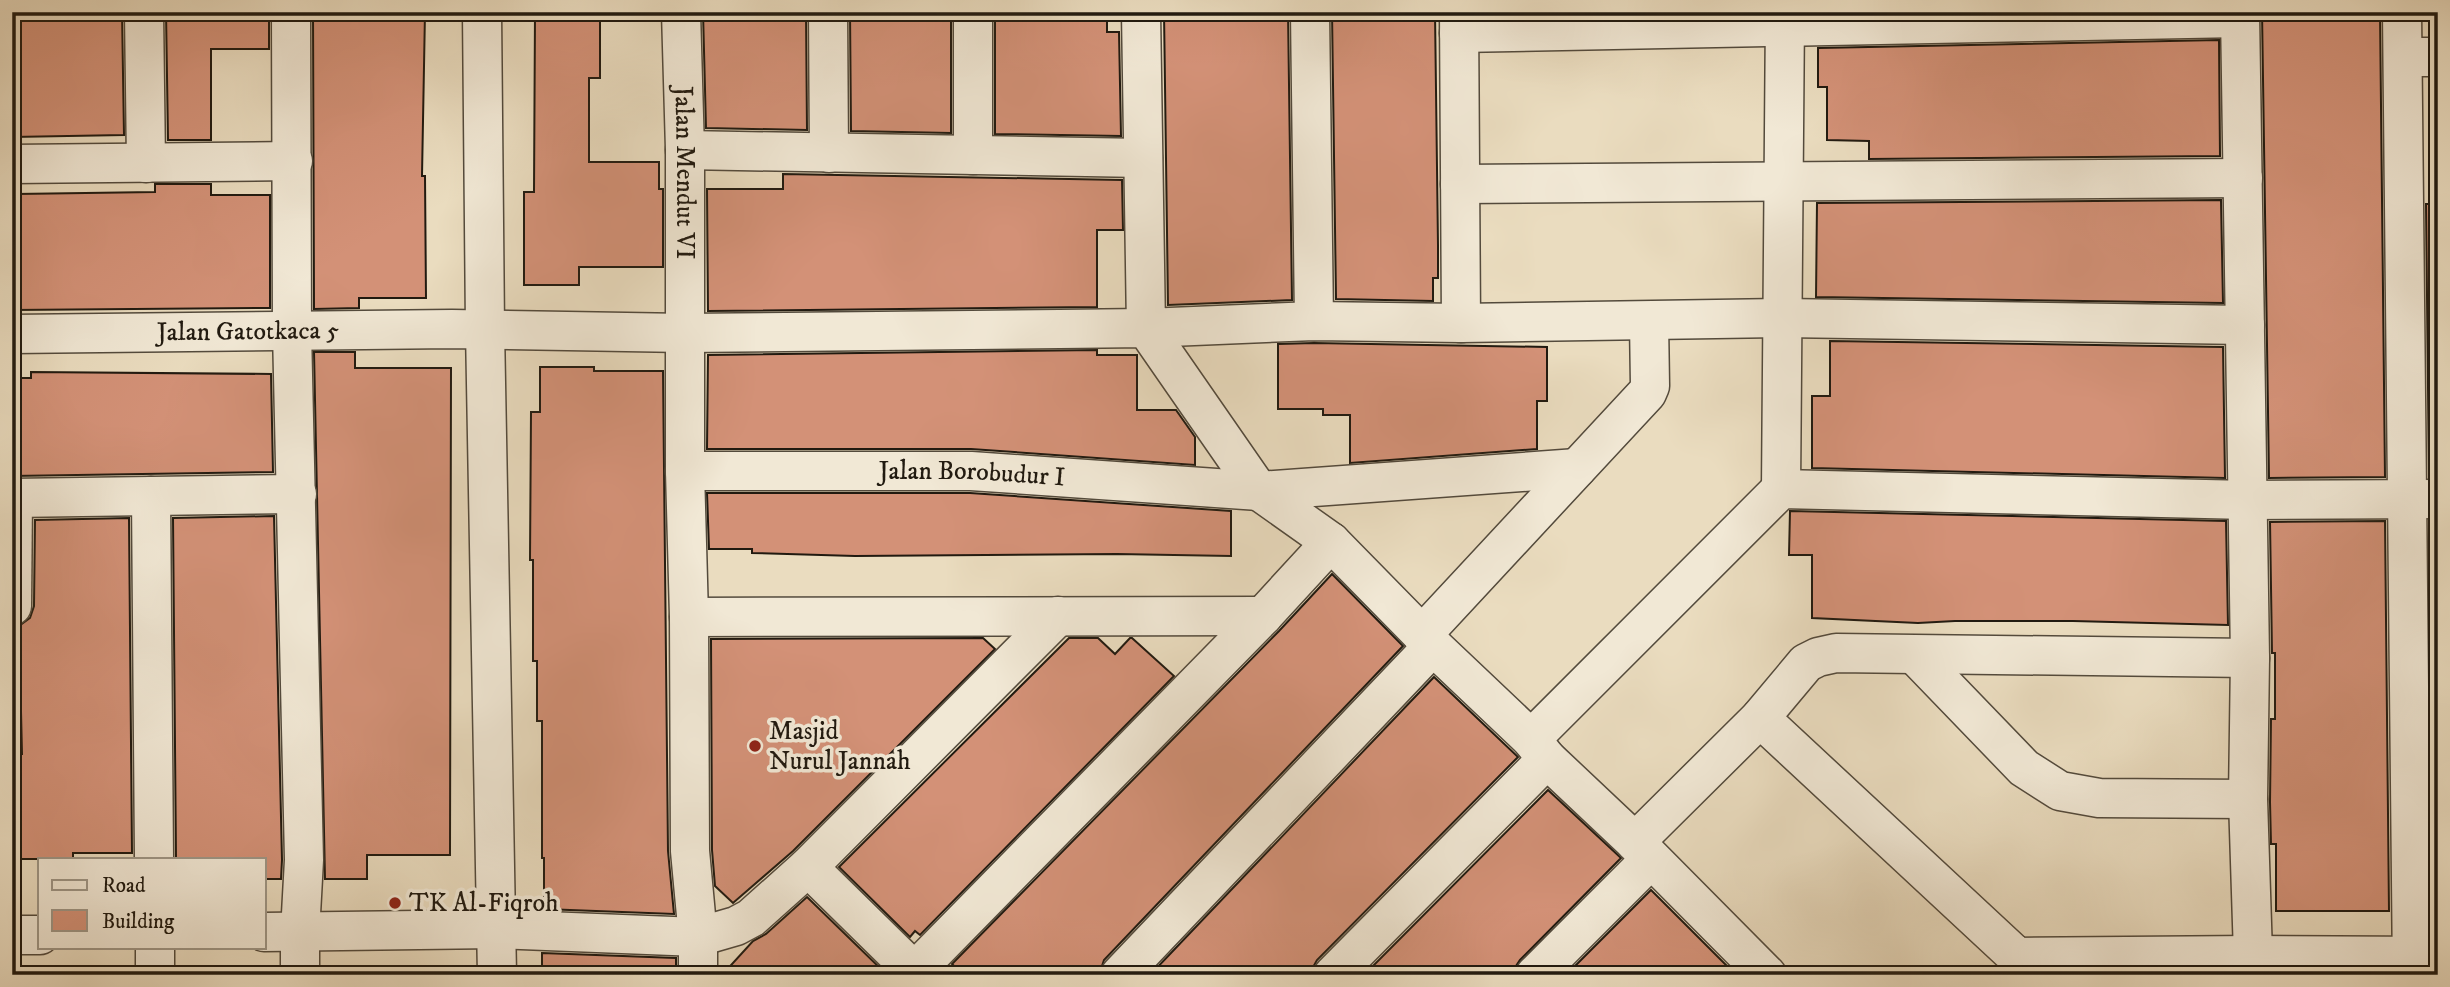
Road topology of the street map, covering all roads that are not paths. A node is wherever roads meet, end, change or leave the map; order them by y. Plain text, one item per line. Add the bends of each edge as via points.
1 (144, 12) edge
2 (291, 12) edge
3 (482, 12) edge
4 (681, 12) edge
5 (828, 12) edge
6 (973, 12) edge
7 (1142, 12) edge
8 (1310, 12) edge
9 (2402, 12) edge
10 (2240, 15) edge
11 (1784, 19) edge
12 (1459, 22) edge
13 (2420, 57) edge
14 (685, 150) junction
15 (829, 153) junction
16 (973, 155) junction
17 (1143, 158) junction
18 (293, 162) junction
19 (146, 163) junction
20 (12, 164) edge
21 (2243, 178) junction
22 (1783, 182) junction
23 (1460, 184) junction
24 (2421, 194) edge
25 (1783, 318) junction
26 (1314, 321) junction
27 (1648, 321) junction
28 (1461, 323) junction
29 (2245, 325) junction
30 (1146, 328) junction
31 (485, 329) junction
32 (292, 331) junction
33 (685, 332) junction
34 (12, 334) edge
35 (2421, 351) edge
36 (1577, 468) junction
37 (685, 471) junction
38 (1781, 489) junction
39 (1259, 491) junction
40 (297, 494) junction
41 (152, 496) junction
42 (12, 498) edge
43 (2422, 499) edge
44 (2248, 500) junction
45 (1331, 542) junction
46 (12, 606) edge
47 (1058, 616) junction
48 (1263, 616) junction
49 (689, 617) junction
50 (1427, 640) junction
51 (2423, 649) edge
52 (1915, 655) junction
53 (2250, 659) junction
54 (1760, 718) junction
55 (1539, 749) junction
56 (2248, 799) junction
57 (2424, 800) edge
58 (1643, 851) junction
59 (154, 858) edge
60 (808, 867) junction
61 (496, 929) junction
62 (282, 932) edge
63 (38, 934) edge
64 (12, 935) edge
65 (698, 937) junction
66 (155, 948) edge
67 (2253, 955) junction
68 (2420, 962) edge
69 (1763, 973) edge
70 (914, 974) edge
71 (155, 975) edge
72 (300, 975) edge
73 (497, 975) edge
74 (698, 975) edge
75 (1120, 975) edge
76 (1333, 975) edge
77 (1535, 975) edge

1 - 19 street
2 - 18 street
3 - 31 street
4 - 14 street, Jalan Mendut VI
5 - 15 street
6 - 16 street
7 - 17 street
8 - 26 street
9 - 13 street
10 - 11 street
10 - 21 street
11 - 12 street
11 - 22 street
12 - 23 street
13 - 24 street
14 - 15 street
14 - 33 street, Jalan Mendut VI
15 - 16 street
16 - 17 street
17 - 30 street
18 - 19 street
18 - 32 street
19 - 20 street
21 - 22 street
21 - 29 street
22 - 23 street
22 - 25 street
23 - 28 street
24 - 35 street
25 - 27 street, Jalan Gatotkaca 5
25 - 29 street, Jalan Gatotkaca 5
25 - 38 street
26 - 28 street, Jalan Gatotkaca 5
26 - 30 street, Jalan Gatotkaca 5
27 - 28 street, Jalan Gatotkaca 5
27 - 36 street via 1647,393
29 - 44 street
30 - 33 street, Jalan Gatotkaca 5
30 - 39 street
31 - 32 street, Jalan Gatotkaca 5
31 - 33 street, Jalan Gatotkaca 5
31 - 61 street
32 - 34 street, Jalan Gatotkaca 5
32 - 40 street
33 - 37 street, Jalan Mendut VI
35 - 43 street
36 - 39 street, Jalan Borobudur I
36 - 50 street
37 - 39 street, Jalan Borobudur I via 971,471
37 - 49 street, Jalan Mendut VI
38 - 44 street
38 - 55 street
39 - 45 street
40 - 41 street
40 - 62 street via 304,860
41 - 42 street
41 - 59 street
42 - 46 street
43 - 44 street
43 - 51 street
44 - 53 street
45 - 48 street
45 - 50 street
47 - 48 street
47 - 49 street
47 - 60 street
48 - 70 street
49 - 65 street, Jalan Mendut VI via 690,850
50 - 55 street
50 - 75 street
51 - 57 street
52 - 53 street
52 - 54 street via 1836,653 1818,657 1806,663
52 - 56 street via 2024,768 2060,791 2099,799
53 - 56 street
54 - 58 street
54 - 67 street via 2017,957
55 - 58 street
55 - 76 street
56 - 67 street
57 - 68 street
58 - 69 street
58 - 77 street
60 - 65 street via 751,918
60 - 70 street
61 - 62 street
61 - 65 street
61 - 73 street
62 - 72 street
63 - 64 street
65 - 74 street, Jalan Mendut VI
66 - 71 street
67 - 68 street

